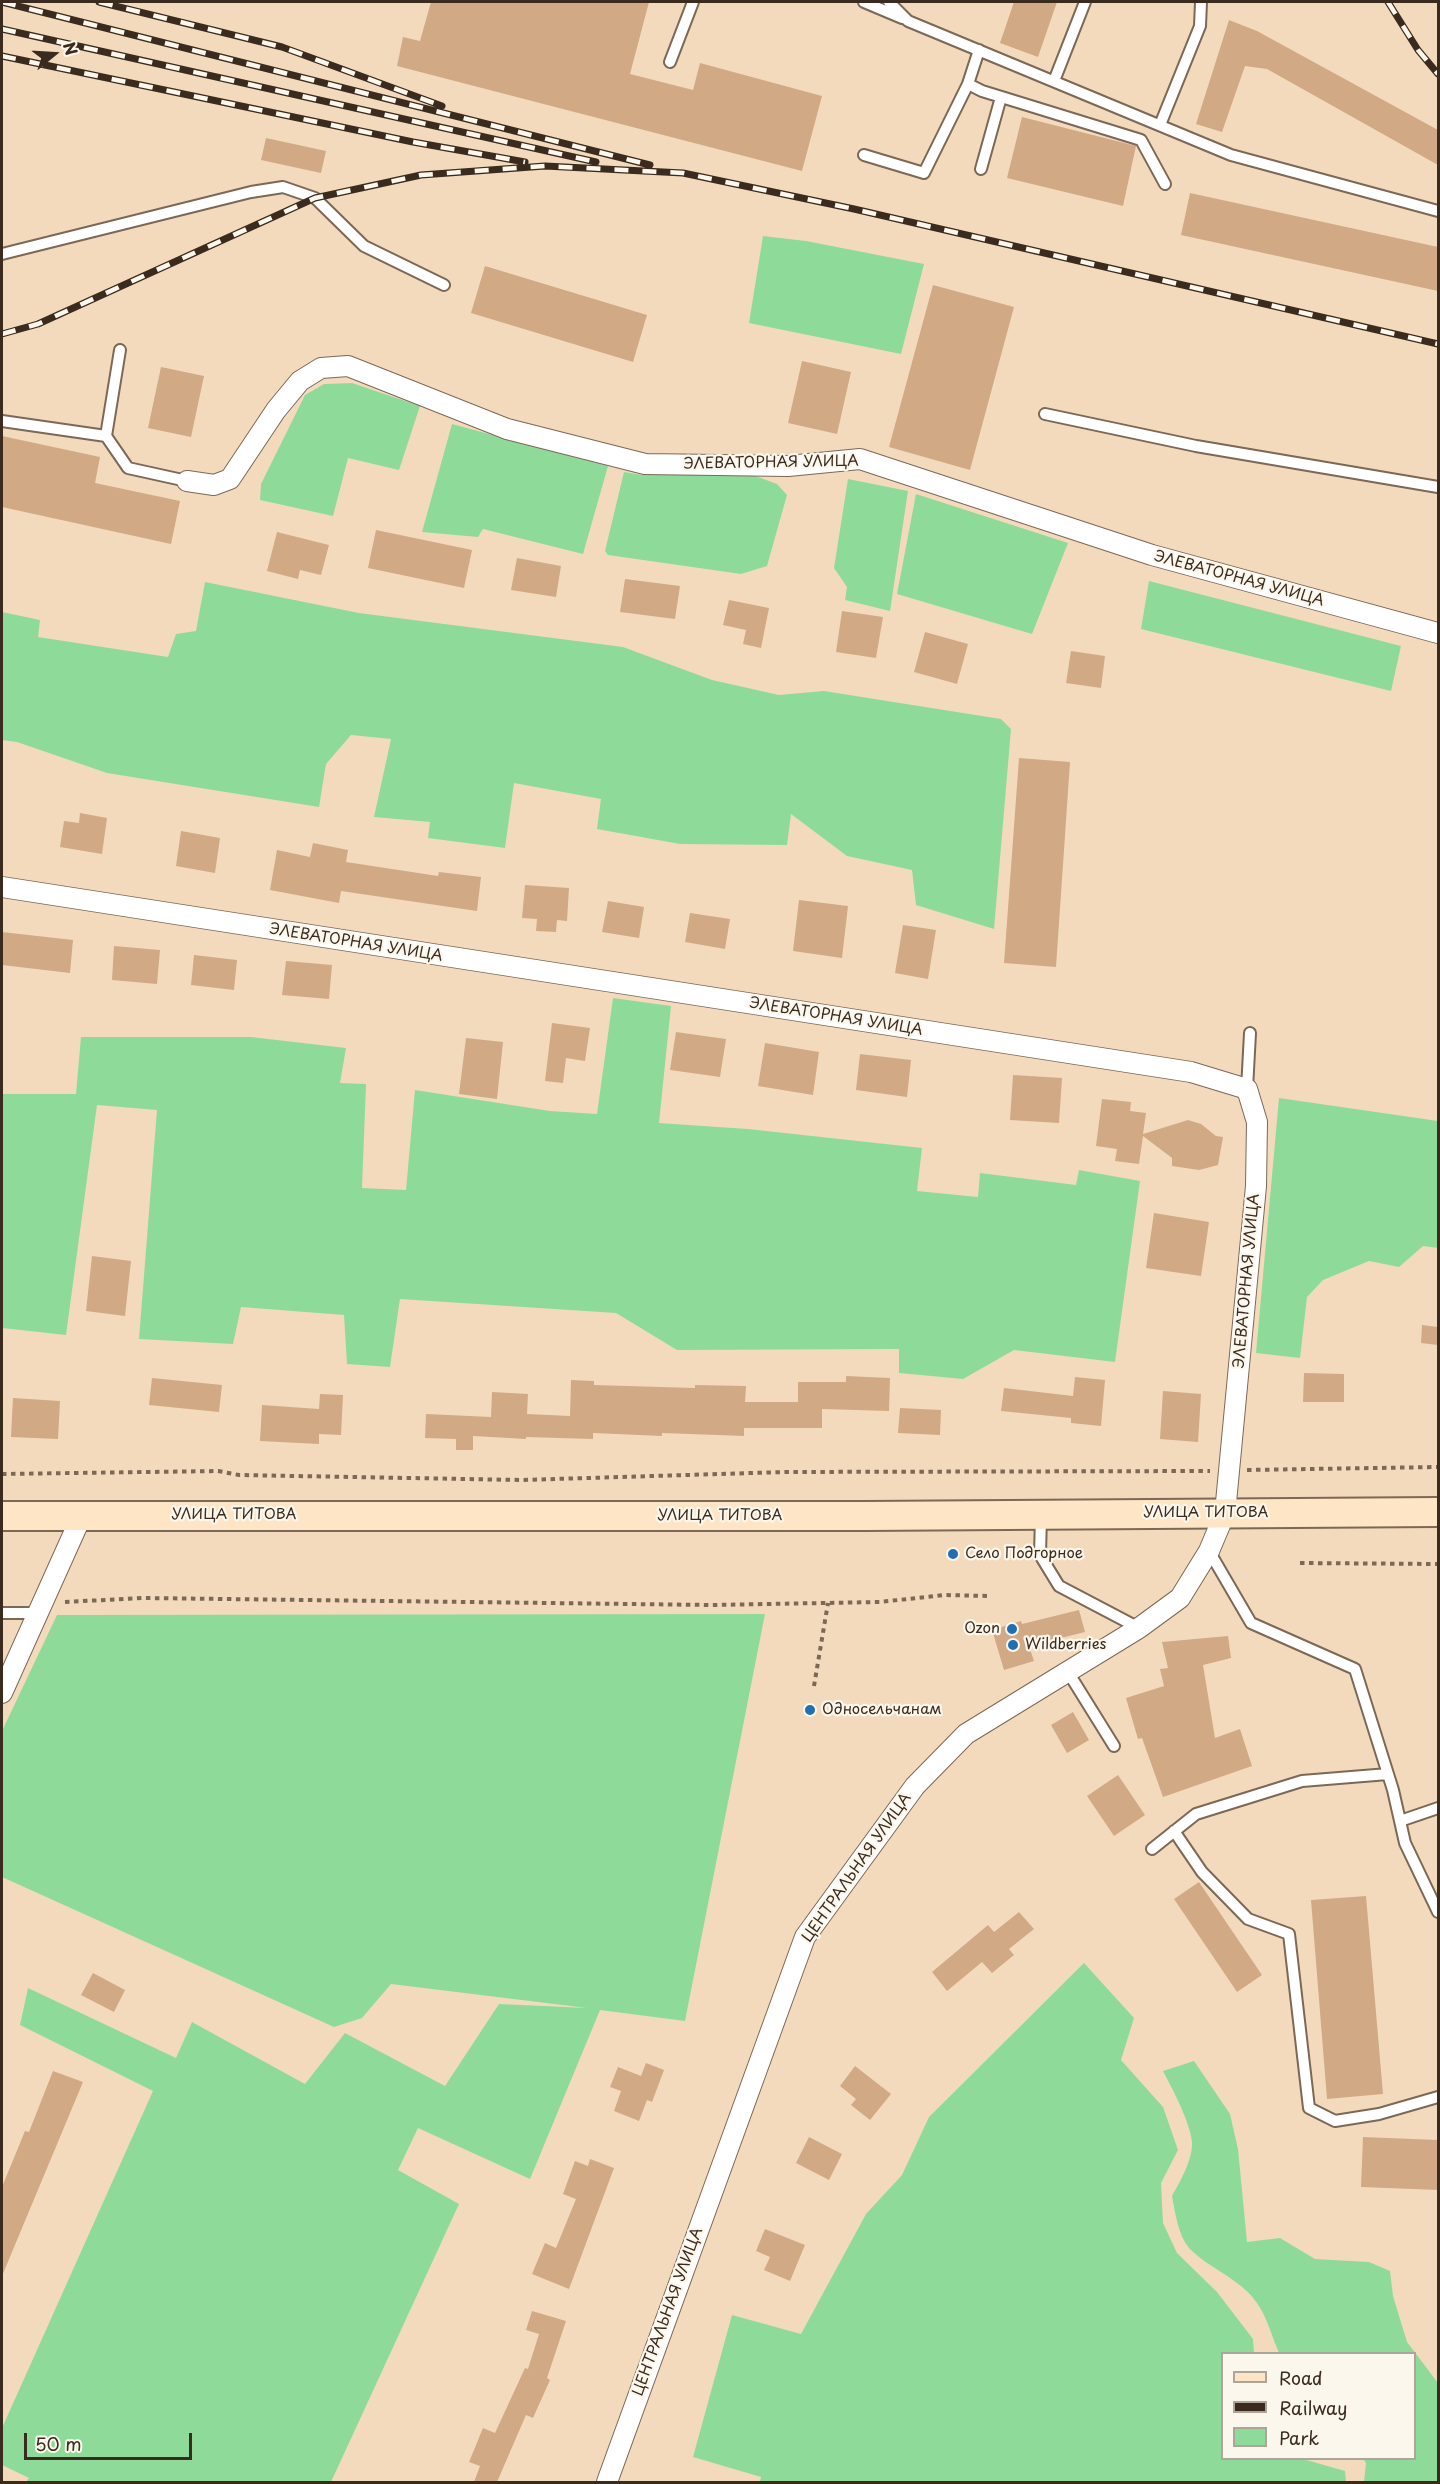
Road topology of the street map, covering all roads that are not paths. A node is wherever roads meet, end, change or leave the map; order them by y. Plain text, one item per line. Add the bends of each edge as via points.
1 (693, 2) edge
2 (864, 2) edge
3 (889, 2) edge
4 (1085, 2) edge
5 (1201, 2) edge
6 (908, 21) junction
7 (979, 50) junction
8 (670, 62) dead end
9 (1054, 81) junction
10 (968, 84) junction
11 (1001, 97) junction
12 (1160, 125) junction
13 (864, 155) dead end
14 (981, 169) dead end
15 (1165, 184) dead end
16 (1438, 211) edge
17 (2, 254) edge
18 (444, 285) dead end
19 (120, 350) dead end
20 (1045, 414) dead end
21 (2, 421) edge
22 (106, 436) junction
23 (187, 482) joint
24 (1438, 487) edge
25 (1438, 633) edge
26 (2, 887) edge
27 (1250, 1034) dead end
28 (1247, 1089) junction
29 (1438, 1512) edge
30 (1225, 1513) junction
31 (1041, 1514) junction
32 (82, 1515) junction
33 (2, 1516) edge
34 (1209, 1551) junction
35 (40, 1608) junction
36 (2, 1613) edge
37 (1139, 1628) junction
38 (1068, 1672) junction
39 (2, 1693) edge
40 (1114, 1746) dead end
41 (1388, 1774) junction
42 (1438, 1808) edge
43 (1400, 1821) junction
44 (1174, 1832) junction
45 (1152, 1849) dead end
46 (1438, 1912) edge
47 (1438, 2097) edge
48 (607, 2482) edge

1 - 8 lane
2 - 6 lane
3 - 6 lane
4 - 9 lane
5 - 12 lane via 1200,26
6 - 7 lane
7 - 9 lane
7 - 10 lane
9 - 12 lane
10 - 11 lane
10 - 13 lane via 924,173
11 - 14 lane
11 - 15 lane via 1141,140
12 - 16 lane via 1232,155
17 - 18 lane via 240,194 283,187 315,198 364,246
19 - 22 lane
20 - 24 lane via 1196,446
21 - 22 lane
22 - 23 lane via 128,468
23 - 25 street, ЭЛЕВАТОРНАЯ УЛИЦА via 214,485 230,479 300,381 321,368 348,366 507,429 645,464 788,466 860,459 1152,555
26 - 28 street, ЭЛЕВАТОРНАЯ УЛИЦА via 1191,1072
27 - 28 lane
28 - 30 street, ЭЛЕВАТОРНАЯ УЛИЦА via 1257,1122 1256,1186
29 - 30 main road, УЛИЦА ТИТОВА
30 - 31 main road, УЛИЦА ТИТОВА
30 - 34 street, ЦЕНТРАЛЬНАЯ УЛИЦА
31 - 32 main road, УЛИЦА ТИТОВА
31 - 37 lane via 1041,1555 1059,1586
32 - 33 main road, УЛИЦА ТИТОВА
32 - 35 street
34 - 37 street, ЦЕНТРАЛЬНАЯ УЛИЦА via 1180,1598
34 - 41 lane via 1251,1623 1355,1669
35 - 36 lane
35 - 39 street
37 - 38 street, ЦЕНТРАЛЬНАЯ УЛИЦА
38 - 40 lane
38 - 48 street, ЦЕНТРАЛЬНАЯ УЛИЦА via 966,1734 915,1786 805,1937
41 - 43 lane
41 - 44 lane via 1302,1781 1196,1814
42 - 43 lane
43 - 46 lane via 1405,1843
44 - 45 lane
44 - 47 lane via 1202,1872 1248,1919 1289,1934 1310,2108 1335,2121 1379,2114

